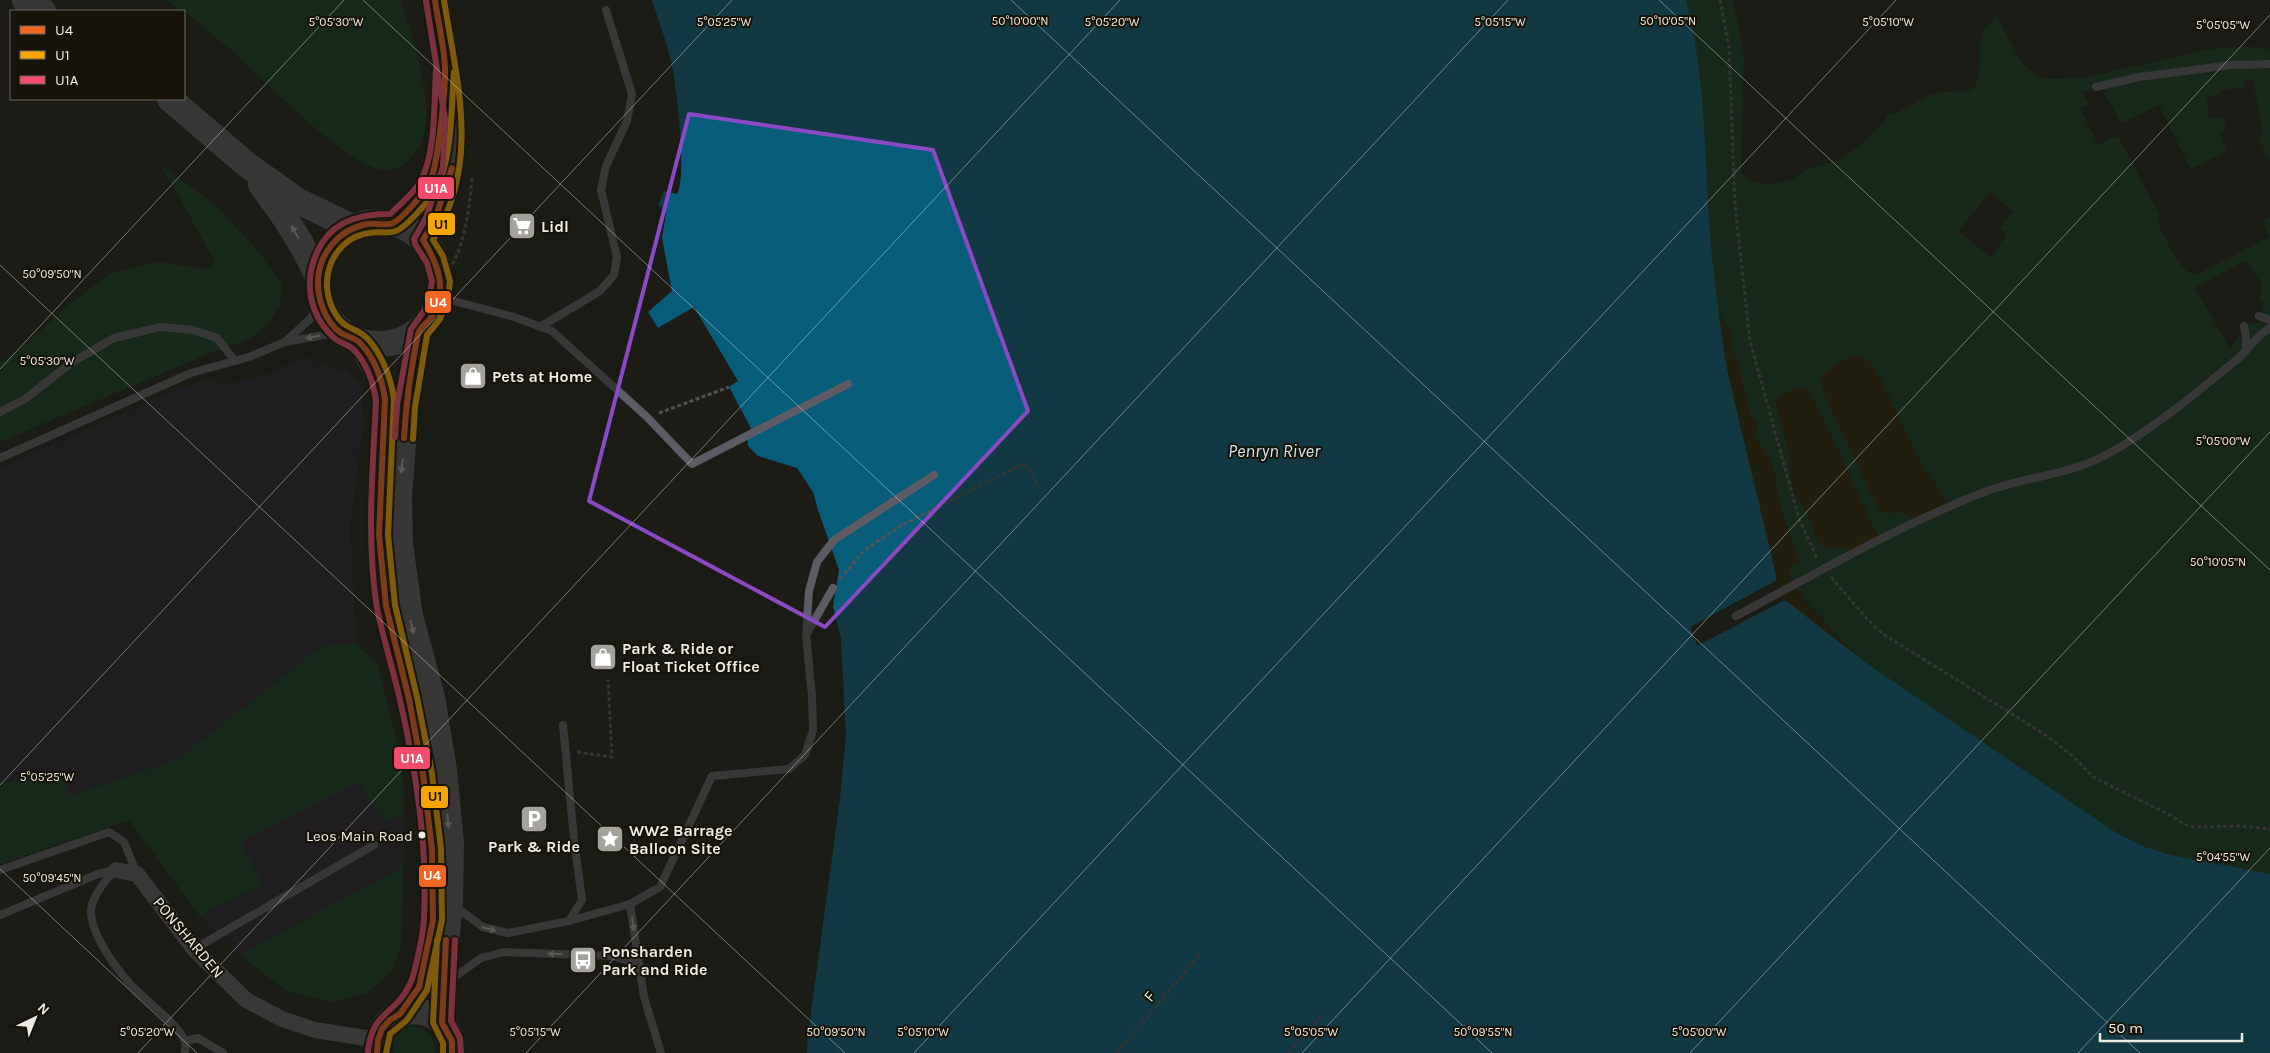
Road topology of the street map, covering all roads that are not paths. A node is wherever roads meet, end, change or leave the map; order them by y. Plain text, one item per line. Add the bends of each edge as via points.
1 (25, 0) edge
2 (434, 0) edge
3 (41, 10) edge
4 (606, 10) dead end
5 (2270, 64) edge
6 (445, 71) junction
7 (2096, 87) dead end
8 (171, 100) edge
9 (246, 164) junction
10 (393, 223) junction
11 (352, 228) junction
12 (423, 240) junction
13 (318, 275) junction
14 (439, 297) junction
15 (320, 301) junction
16 (2259, 316) dead end
17 (2270, 320) edge
18 (2244, 326) dead end
19 (540, 327) junction
20 (2270, 328) edge
21 (419, 330) junction
22 (351, 337) junction
23 (285, 342) junction
24 (2246, 349) junction
25 (235, 361) junction
26 (848, 384) dead end
27 (0, 412) edge
28 (0, 458) edge
29 (934, 475) dead end
30 (833, 588) road end
31 (1736, 616) dead end
32 (806, 635) junction
33 (562, 725) dead end
34 (374, 845) dead end
35 (0, 870) edge
36 (116, 870) junction
37 (137, 874) junction
38 (450, 901) junction
39 (630, 904) junction
40 (0, 915) edge
41 (569, 921) junction
42 (194, 949) junction
43 (638, 964) junction
44 (444, 985) junction
45 (400, 1014) junction
46 (442, 1023) junction
47 (185, 1041) junction
48 (377, 1046) edge
49 (186, 1053) edge
50 (223, 1053) edge
51 (452, 1053) edge
52 (661, 1053) edge

1 - 3 highway
2 - 6 main road
4 - 19 lane via 632,94 627,121 606,166 601,190 617,257 614,275 600,291
5 - 7 lane via 2231,65 2139,77
6 - 10 main road via 436,162 430,183 416,202
6 - 12 main road via 454,118 452,169 434,222
8 - 9 highway
9 - 11 highway via 298,201
13 -> 9 highway via 284,214
10 - 11 highway via 372,222
10 - 12 highway
11 - 13 highway via 336,239 324,255
12 - 14 highway via 435,259 440,280
13 - 15 highway
14 - 19 lane
14 - 21 highway via 432,316
15 - 22 highway via 328,318
15 - 23 lane via 311,318
16 - 17 lane
18 - 24 lane
19 - 26 lane via 552,331 647,417 692,464
20 - 24 lane
21 - 22 highway via 401,341 380,345
21 -> 38 highway via 406,406 399,496 400,544 410,616 432,697 444,770 450,843
22 -> 23 lane
22 - 45 highway via 381,379 385,399 379,535 386,606 409,699 423,774 432,850 433,920 427,952 419,987
23 - 25 lane
24 - 31 lane via 2177,407 2107,454 2059,474 1987,491 1914,524
25 - 27 lane via 217,338 193,330 160,327 114,338 71,363 25,399
25 - 28 lane via 191,373
29 - 32 lane via 834,540 817,562 808,591
30 - 32 lane
32 - 39 lane via 813,730 805,755 789,769 712,776 660,888
33 - 41 lane via 582,900
34 - 42 lane
35 - 37 lane via 108,832 124,842
36 - 37 street
36 - 40 lane via 98,874
36 - 47 lane via 104,881 92,905 93,924 103,948 130,984 175,1027
37 - 42 street, PONSHARDEN
38 -> 41 lane via 483,927 508,933
38 - 44 highway
39 - 41 lane
39 -> 43 lane
42 - 48 street, PONSHARDEN via 246,1000 282,1019
43 -> 44 lane via 613,956 504,952 481,958
43 - 52 lane
44 - 46 highway
45 - 46 highway via 422,1012
45 - 48 highway via 386,1024
46 - 51 highway via 452,1041
47 - 49 lane
47 - 50 lane via 198,1038

